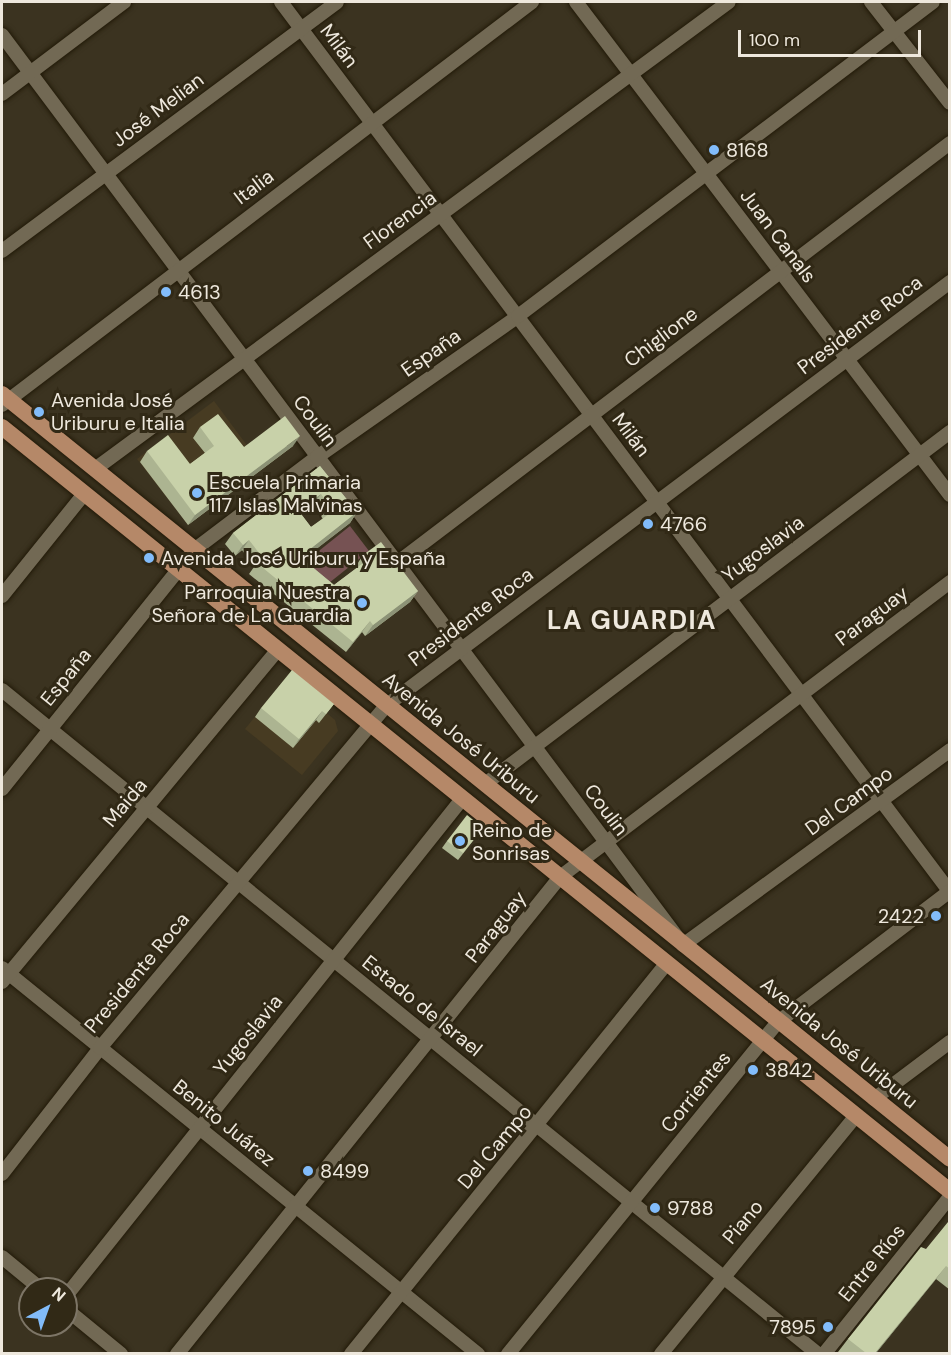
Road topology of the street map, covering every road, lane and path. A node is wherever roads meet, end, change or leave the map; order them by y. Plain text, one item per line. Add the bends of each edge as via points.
1 (124, 2) edge
2 (282, 2) edge
3 (338, 2) edge
4 (532, 2) edge
5 (576, 2) edge
6 (729, 2) edge
7 (872, 2) edge
8 (933, 2) edge
9 (302, 28) junction
10 (894, 31) junction
11 (2, 35) edge
12 (30, 73) junction
13 (630, 75) junction
14 (2, 94) edge
15 (950, 104) edge
16 (372, 122) junction
17 (950, 142) edge
18 (105, 174) junction
19 (706, 174) junction
20 (440, 215) junction
21 (2, 251) edge
22 (177, 270) junction
23 (780, 271) junction
24 (950, 282) edge
25 (518, 316) junction
26 (244, 359) junction
27 (847, 359) junction
28 (3, 399) edge
29 (591, 415) junction
30 (2, 427) edge
31 (950, 432) edge
32 (919, 455) junction
33 (317, 457) junction
34 (95, 469) junction
35 (84, 494) junction
36 (950, 495) edge
37 (657, 502) junction
38 (194, 550) junction
39 (397, 563) junction
40 (179, 568) junction
41 (950, 582) edge
42 (2, 596) edge
43 (729, 599) junction
44 (461, 649) junction
45 (278, 650) junction
46 (2, 690) edge
47 (801, 694) junction
48 (387, 705) junction
49 (371, 724) junction
50 (50, 729) junction
51 (534, 747) junction
52 (950, 750) edge
53 (485, 784) junction
54 (2, 789) edge
55 (462, 799) junction
56 (882, 802) junction
57 (146, 808) junction
58 (605, 841) junction
59 (579, 861) junction
60 (560, 877) junction
61 (238, 882) junction
62 (949, 892) edge
63 (683, 945) junction
64 (333, 959) junction
65 (667, 963) junction
66 (4, 975) edge
67 (778, 1022) junction
68 (432, 1040) junction
69 (763, 1040) junction
70 (950, 1042) edge
71 (100, 1048) junction
72 (874, 1099) junction
73 (856, 1116) junction
74 (538, 1126) junction
75 (198, 1128) junction
76 (950, 1160) edge
77 (2, 1174) edge
78 (950, 1191) edge
79 (950, 1197) edge
80 (632, 1202) junction
81 (295, 1206) junction
82 (2, 1257) edge
83 (723, 1276) junction
84 (26, 1277) edge
85 (78, 1281) edge
86 (401, 1291) junction
87 (78, 1319) edge
88 (121, 1353) edge
89 (177, 1353) edge
90 (351, 1353) edge
91 (478, 1353) edge
92 (508, 1353) edge
93 (661, 1353) edge
94 (818, 1353) edge
95 (824, 1353) edge

1 - 12 street
2 - 9 street, Milán
3 - 9 street, José Melian
4 - 16 street, Italia
5 - 13 street, Juan Canals
6 - 13 street, Florencia
7 - 10 street
8 - 10 street, España
9 - 16 street, Milán
9 - 18 street, José Melian
10 - 15 street
10 - 19 street, España
11 - 12 street, Coulin
12 - 14 street
12 - 18 street, Coulin
13 - 19 street, Juan Canals
13 - 20 street, Florencia
16 - 20 street, Milán
16 - 22 street, Italia
17 - 23 street, Chiglione
18 - 21 street, José Melian
18 - 22 street, Coulin
19 - 23 street, Juan Canals
19 - 25 street, España
20 - 25 street, Milán
20 - 26 street, Florencia
22 - 26 street, Coulin
22 - 28 street, Italia
23 - 27 street, Juan Canals
23 - 29 street, Chiglione
24 - 27 street, Presidente Roca
25 - 29 street, Milán
25 - 33 street, España
26 - 33 street, Coulin
26 - 34 street, Florencia
27 - 32 street, Juan Canals
27 - 37 street, Presidente Roca
28 - 34 main road, Avenida José Uriburu
29 - 37 street, Milán
29 - 39 street, Chiglione
30 - 35 main road
31 - 32 street, Yugoslavia
32 - 36 street, Juan Canals
32 - 43 street, Yugoslavia
33 - 38 street, España
33 - 39 street, Coulin
34 - 38 main road, Avenida José Uriburu
35 - 40 main road
35 - 42 street
37 - 43 street, Milán
37 - 44 street, Presidente Roca
38 - 40 street, España
38 - 48 main road, Avenida José Uriburu
39 - 44 street, Coulin
40 - 45 main road
40 - 50 street, España
41 - 47 street, Paraguay
43 - 47 street, Milán
43 - 51 street, Yugoslavia
44 - 48 street, Presidente Roca
44 - 51 street, Coulin
45 - 49 main road
45 - 57 street, Maida
46 - 50 street, Estado de Israel
47 - 56 street, Milán
47 - 58 street, Paraguay
48 - 49 street, Presidente Roca
48 - 53 main road, Avenida José Uriburu
49 - 55 main road
49 - 61 street, Presidente Roca
50 - 54 street, España
50 - 57 street, Estado de Israel
51 - 53 street, Yugoslavia
51 - 58 street, Coulin
52 - 56 street, Del Campo
53 - 59 main road, Avenida José Uriburu
55 - 60 main road
55 - 64 street, Yugoslavia
56 - 62 street, Milán
56 - 63 street, Del Campo
57 - 61 street, Estado de Israel
57 - 66 street, Maida
58 - 59 street, Paraguay
58 - 63 street, Coulin
59 - 60 street, Paraguay
59 - 63 main road, Avenida José Uriburu
60 - 65 main road
60 - 68 street, Paraguay
61 - 64 street, Estado de Israel
61 - 71 street, Presidente Roca
62 - 67 street, Corrientes
63 - 67 main road, Avenida José Uriburu
64 - 68 street, Estado de Israel
64 - 75 street, Yugoslavia
65 - 69 main road
65 - 74 street, Del Campo
66 - 71 street, Benito Juárez
67 - 69 street, Corrientes
67 - 72 main road, Avenida José Uriburu
68 - 74 street, Estado de Israel
68 - 81 street, Paraguay
69 - 73 main road
69 - 80 street, Corrientes
70 - 72 street
71 - 75 street, Benito Juárez
71 - 77 street, Presidente Roca
72 - 76 main road, Avenida José Uriburu
73 - 78 main road
73 - 83 street, Piano
74 - 80 street, Estado de Israel
74 - 86 street, Del Campo
75 - 81 street, Benito Juárez
75 - 85 street, Yugoslavia
79 - 95 street, Entre Ríos
80 - 83 street, Estado de Israel
80 - 92 street, Corrientes
81 - 86 street, Benito Juárez
81 - 89 street, Paraguay
82 - 84 street
83 - 93 street, Piano
83 - 94 street, Estado de Israel
86 - 90 street, Del Campo
86 - 91 street, Benito Juárez
87 - 88 street

